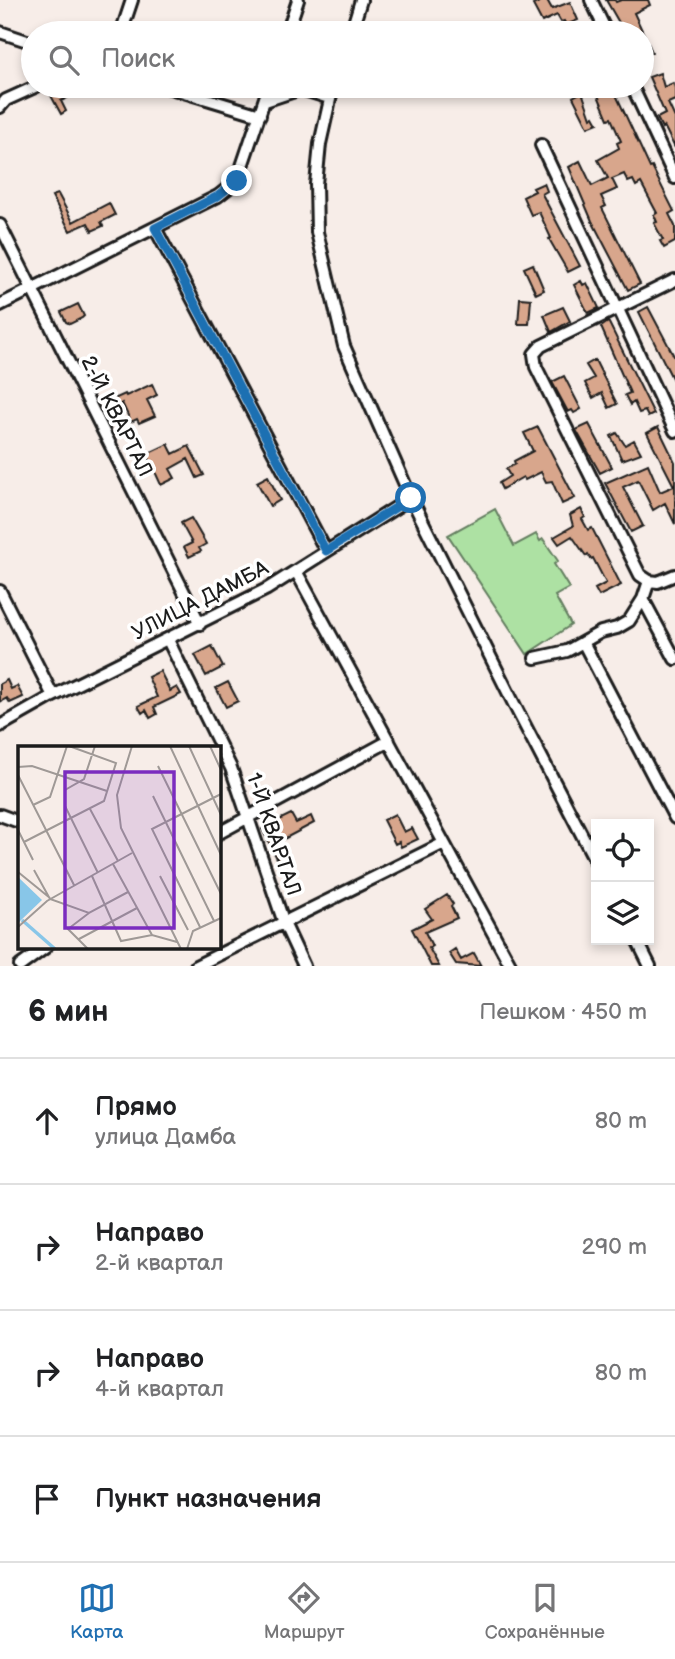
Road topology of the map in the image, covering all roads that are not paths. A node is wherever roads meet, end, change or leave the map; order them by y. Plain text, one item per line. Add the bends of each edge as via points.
1 (132, 0) edge
2 (298, 0) edge
3 (362, 0) edge
4 (591, 0) edge
5 (125, 21) edge
6 (291, 21) edge
7 (355, 21) edge
8 (601, 21) edge
9 (0, 32) edge
10 (21, 39) edge
11 (21, 93) edge
12 (204, 98) edge
13 (265, 98) edge
14 (273, 98) edge
15 (330, 98) edge
16 (638, 98) edge
17 (264, 101) junction
18 (0, 107) edge
19 (260, 115) junction
20 (541, 145) dead end
21 (675, 177) edge
22 (0, 225) edge
23 (155, 228) junction
24 (675, 280) edge
25 (32, 290) junction
26 (0, 305) edge
27 (616, 309) junction
28 (675, 431) edge
29 (411, 498) junction
30 (326, 551) junction
31 (296, 571) junction
32 (675, 575) edge
33 (649, 581) junction
34 (0, 591) edge
35 (643, 598) junction
36 (200, 624) junction
37 (168, 640) junction
38 (583, 642) junction
39 (535, 658) dead end
40 (675, 659) edge
41 (53, 696) junction
42 (0, 726) edge
43 (389, 741) junction
44 (0, 815) edge
45 (247, 818) junction
46 (675, 818) edge
47 (18, 822) edge
48 (220, 832) edge
49 (444, 843) junction
50 (591, 852) edge
51 (284, 923) junction
52 (640, 945) edge
53 (45, 948) edge
54 (20, 966) edge
55 (196, 966) edge
56 (304, 966) edge
57 (512, 966) edge
58 (650, 966) edge

1 - 5 street
2 - 6 street
3 - 7 street
4 - 8 street
9 - 10 street
11 - 18 street
12 - 19 street
13 - 17 street
14 - 17 street
15 - 29 street via 316,184 317,232 344,346
16 - 21 street
17 - 19 street
19 - 23 street via 237,181 218,196
20 - 27 street
22 - 25 street, 2-Й КВАРТАЛ
23 - 25 street
23 - 30 street
24 - 27 street
25 - 26 street
25 - 36 street, 2-Й КВАРТАЛ
27 - 28 street
27 - 33 street via 541,346 534,354 536,367 640,575
29 - 30 street, УЛИЦА ДАМБА
29 - 50 street
30 - 31 street, УЛИЦА ДАМБА
31 - 36 street, УЛИЦА ДАМБА
31 - 43 street
32 - 33 street
33 - 35 street
34 - 41 street
35 - 38 street via 629,621
35 - 40 street
36 - 37 street, УЛИЦА ДАМБА
37 - 41 street, УЛИЦА ДАМБА
37 - 45 street, 1-Й КВАРТАЛ via 231,768
38 - 39 street
38 - 46 street
41 - 42 street, УЛИЦА ДАМБА
43 - 45 street
43 - 49 street
44 - 47 street
45 - 48 street
45 - 51 street, 1-Й КВАРТАЛ
49 - 51 street
49 - 57 street
51 - 55 street
51 - 56 street, 1-Й КВАРТАЛ
52 - 58 street
53 - 54 street

